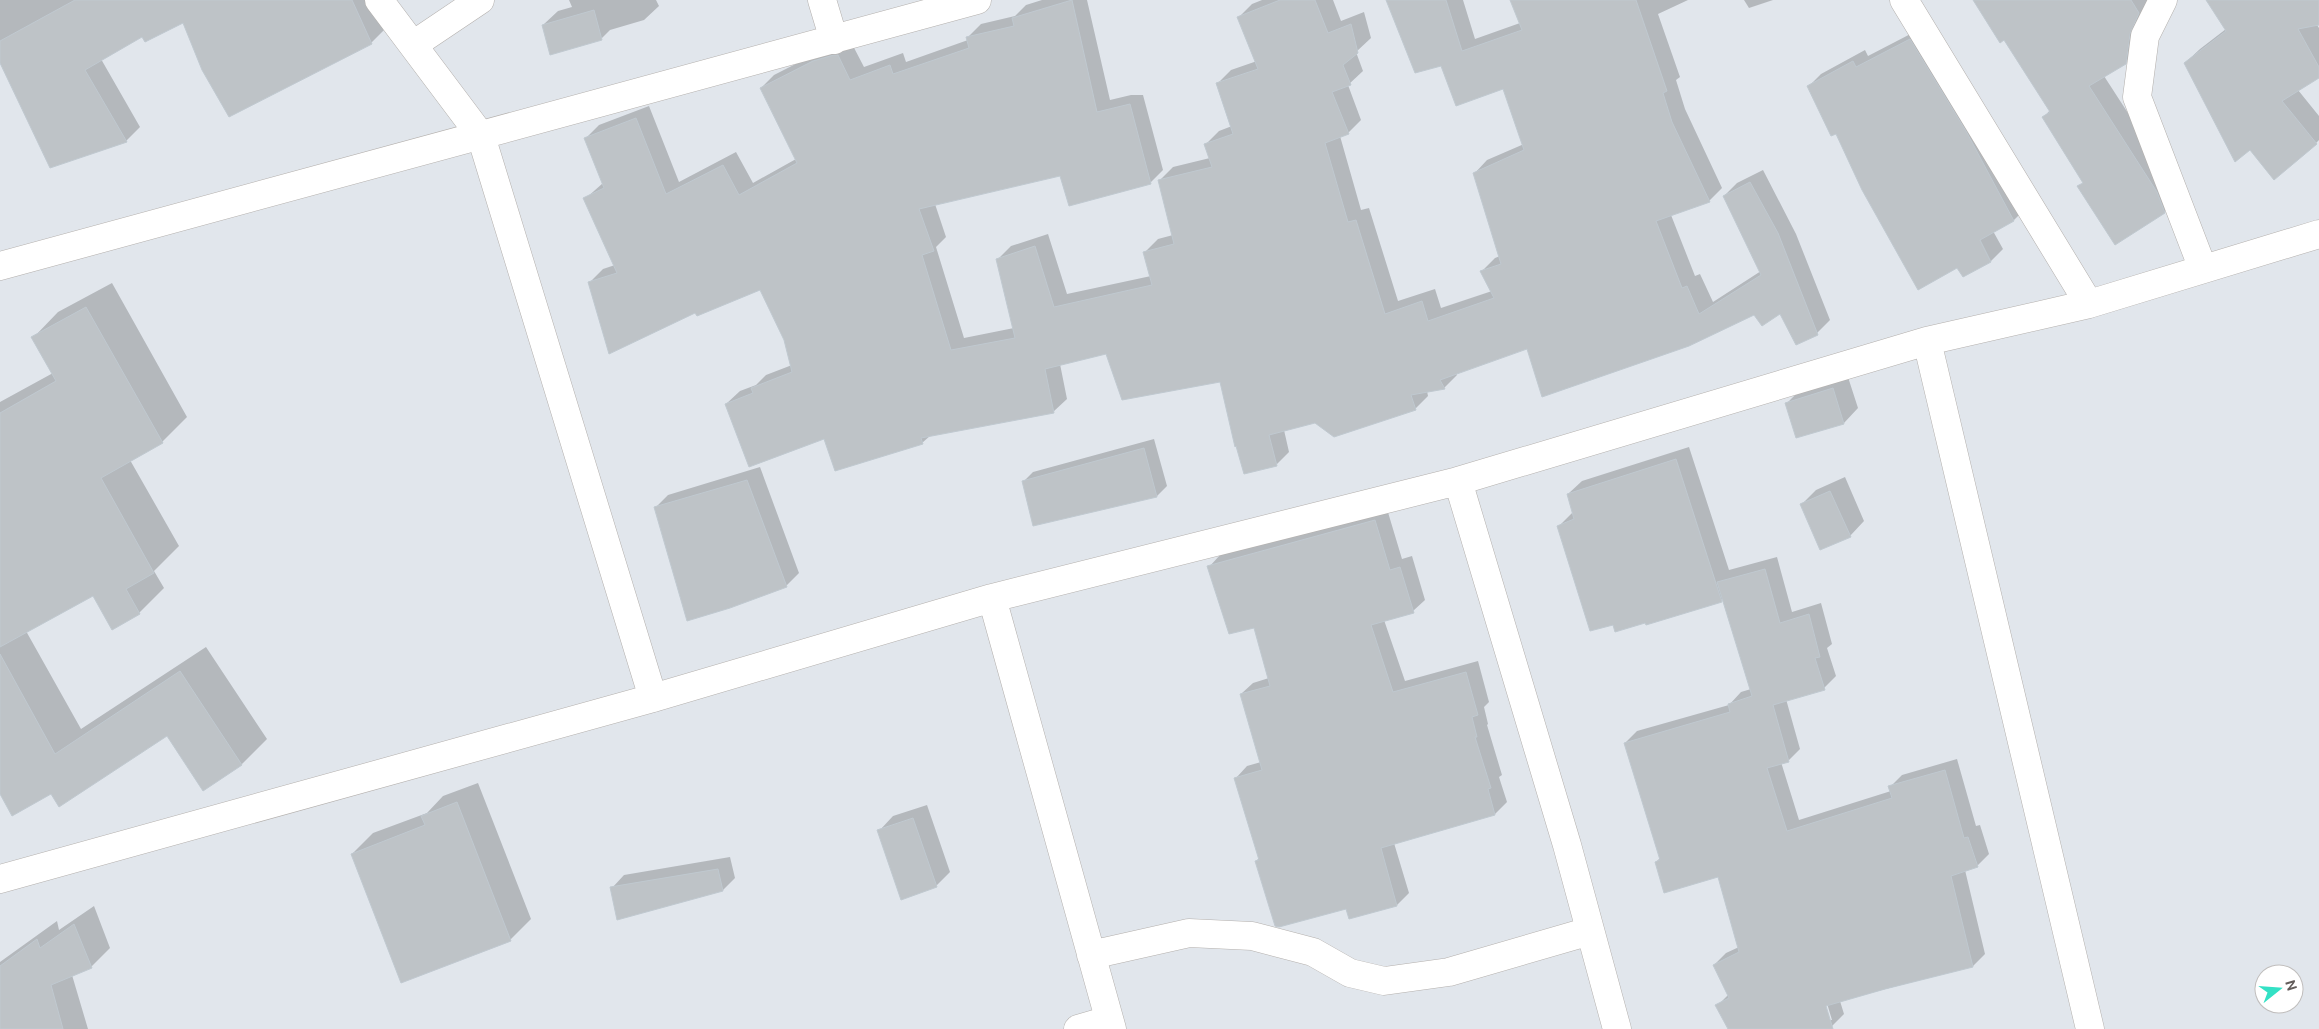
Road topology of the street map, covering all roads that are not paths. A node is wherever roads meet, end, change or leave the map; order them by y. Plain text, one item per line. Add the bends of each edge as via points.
1 (379, 0) edge
2 (480, 0) edge
3 (822, 0) edge
4 (977, 0) edge
5 (1904, 0) edge
6 (2163, 0) edge
7 (834, 40) junction
8 (413, 45) junction
9 (481, 136) junction
10 (2319, 234) edge
11 (0, 266) edge
12 (2203, 269) junction
13 (2089, 304) junction
14 (1927, 341) junction
15 (1458, 481) junction
16 (992, 598) junction
17 (653, 698) junction
18 (0, 879) edge
19 (1590, 931) junction
20 (1091, 955) junction
21 (1110, 1024) edge
22 (1078, 1029) edge
23 (1617, 1029) edge
24 (2090, 1029) edge

1 - 8 street
2 - 8 street
3 - 7 street
4 - 7 street
5 - 13 street
6 - 12 street via 2145,36 2137,97
7 - 9 street
8 - 9 street
9 - 11 street
9 - 17 street
10 - 12 street
12 - 13 street
13 - 14 street
14 - 15 street
14 - 24 street
15 - 16 street
15 - 19 street
16 - 17 street
16 - 20 street
17 - 18 street
19 - 20 street via 1449,972 1384,981 1350,973 1313,952 1252,936 1189,933
19 - 23 street
20 - 21 street
21 - 22 street

